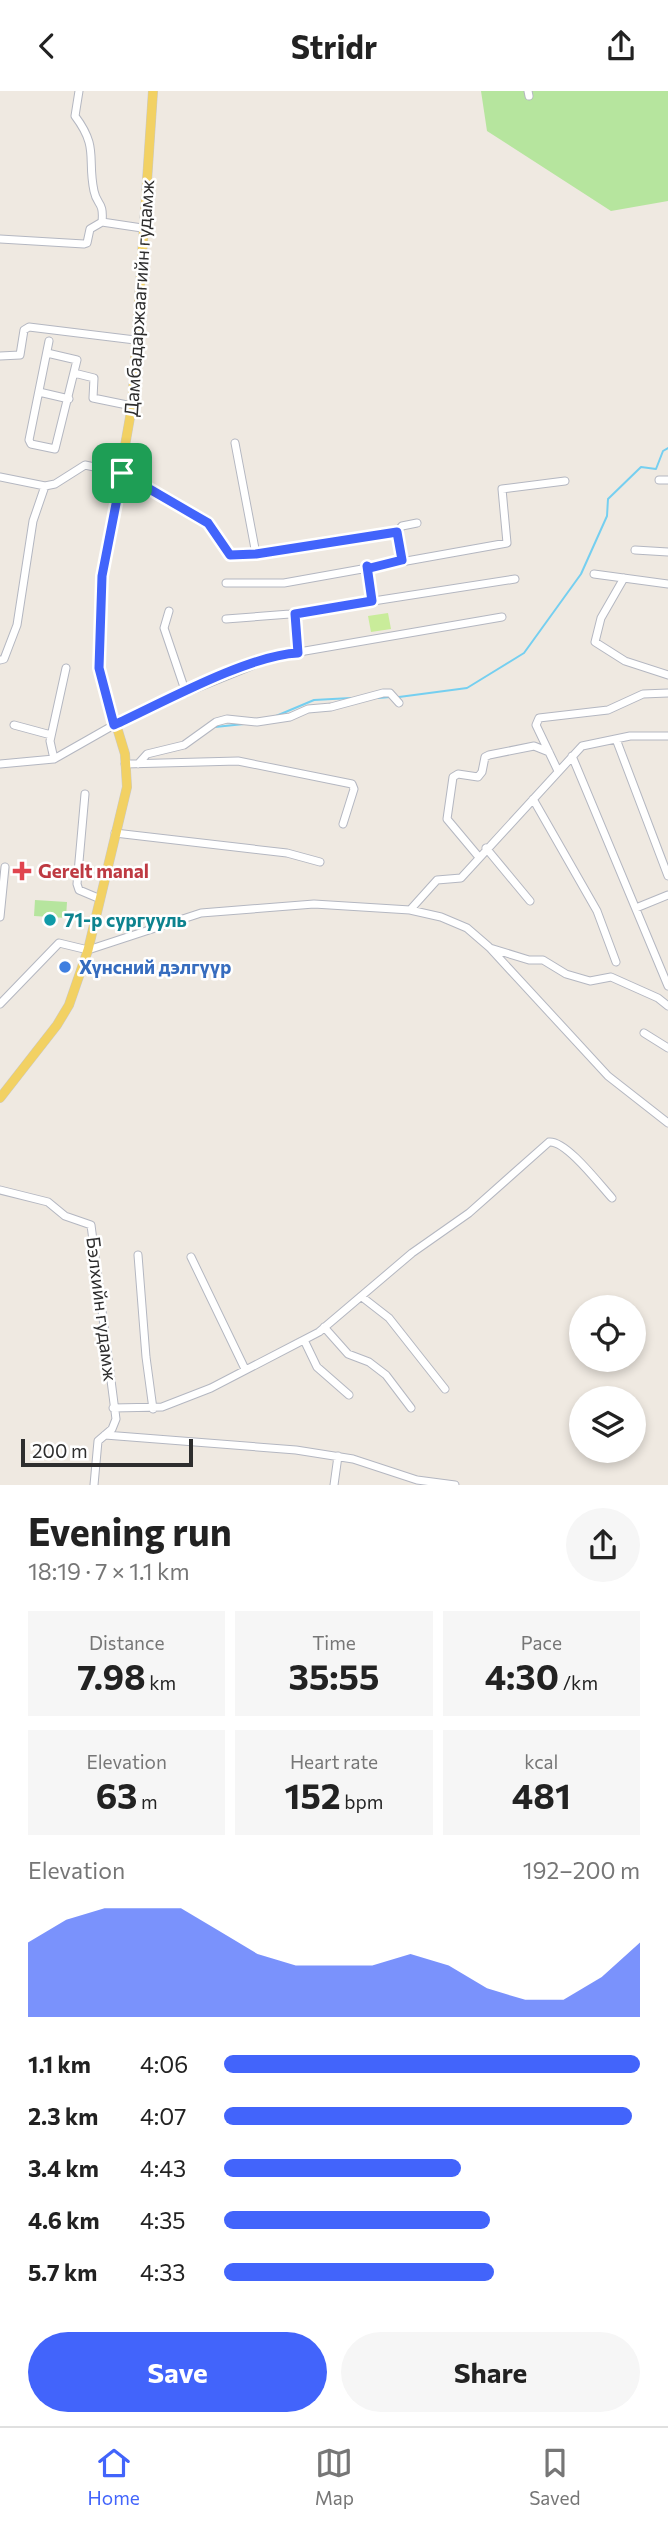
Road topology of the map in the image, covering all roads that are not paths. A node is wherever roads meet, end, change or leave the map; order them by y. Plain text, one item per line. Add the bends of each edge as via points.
1 (79, 91) edge
2 (153, 91) edge
3 (102, 222) junction
4 (142, 227) junction
5 (0, 239) edge
6 (135, 340) junction
7 (49, 341) dead end
8 (47, 353) junction
9 (0, 356) edge
10 (74, 373) junction
11 (39, 392) junction
12 (69, 399) junction
13 (132, 406) junction
14 (235, 443) dead end
15 (122, 473) junction
16 (0, 477) edge
17 (659, 480) dead end
18 (668, 480) edge
19 (565, 481) dead end
20 (45, 486) junction
21 (417, 523) dead end
22 (397, 532) junction
23 (635, 550) dead end
24 (668, 552) edge
25 (256, 554) junction
26 (402, 560) junction
27 (367, 566) junction
28 (594, 573) dead end
29 (624, 578) junction
30 (515, 579) dead end
31 (226, 583) dead end
32 (668, 584) edge
33 (372, 601) junction
34 (169, 611) dead end
35 (295, 614) junction
36 (502, 617) dead end
37 (226, 619) dead end
38 (298, 653) junction
39 (0, 660) edge
40 (66, 668) dead end
41 (668, 675) edge
42 (186, 693) junction
43 (668, 693) edge
44 (395, 698) dead end
45 (14, 725) dead end
46 (114, 725) junction
47 (51, 735) junction
48 (668, 736) edge
49 (616, 739) junction
50 (549, 752) junction
51 (572, 757) junction
52 (54, 759) junction
53 (0, 764) edge
54 (125, 764) junction
55 (138, 764) junction
56 (558, 771) junction
57 (85, 794) dead end
58 (533, 799) junction
59 (344, 824) dead end
60 (115, 833) junction
61 (486, 848) junction
62 (478, 856) junction
63 (320, 862) dead end
64 (5, 867) dead end
65 (668, 876) edge
66 (668, 895) edge
67 (98, 898) junction
68 (530, 901) dead end
69 (636, 908) junction
70 (410, 910) junction
71 (0, 917) edge
72 (489, 947) junction
73 (88, 950) junction
74 (616, 962) dead end
75 (668, 986) edge
76 (0, 1004) edge
77 (668, 1006) edge
78 (644, 1033) dead end
79 (668, 1048) edge
80 (0, 1098) edge
81 (668, 1122) edge
82 (0, 1190) edge
83 (612, 1198) dead end
84 (138, 1255) dead end
85 (191, 1257) dead end
86 (362, 1297) junction
87 (324, 1327) junction
88 (304, 1340) junction
89 (245, 1369) junction
90 (445, 1389) dead end
91 (349, 1395) dead end
92 (113, 1408) junction
93 (411, 1408) dead end
94 (153, 1409) junction
95 (104, 1435) junction
96 (338, 1456) junction
97 (94, 1485) edge
98 (334, 1485) edge
99 (455, 1485) edge

1 - 3 street via 74,111 91,142 94,191 103,207
2 - 4 main road, Дамбадаржаагийн гудамж
3 - 4 street
3 - 5 street via 90,229 84,244
4 - 6 main road, Дамбадаржаагийн гудамж
6 - 9 street via 29,327 24,330 20,355
6 - 13 main road, Дамбадаржаагийн гудамж
7 - 8 street
8 - 10 street via 76,358
8 - 11 street
10 - 12 street
10 - 13 street via 94,378 93,398
11 - 12 street
11 - 12 street via 31,444 57,448
13 - 15 main road, Дамбадаржаагийн гудамж
14 - 25 street
15 - 20 street via 85,465
15 - 25 street via 208,523 228,553
15 - 46 main road, Дамбадаржаагийн гудамж via 102,576 99,668
16 - 20 street
17 - 18 street
19 - 26 street via 502,489 507,543
20 - 39 street via 33,521 17,625
21 - 22 street
22 - 25 street
22 - 26 street
23 - 24 street
26 - 27 street
27 - 31 street via 284,583
27 - 33 street
28 - 29 street
29 - 32 street
29 - 41 street via 601,618 595,642 616,657
30 - 33 street
33 - 35 street
34 - 42 street via 164,628
35 - 37 street
35 - 38 street
36 - 38 street
38 - 42 street via 254,662
40 - 47 street
42 - 46 street
43 - 50 street via 643,694 607,710 539,718 536,725
44 - 55 street via 308,709 257,722 227,719 184,745 147,754
45 - 47 street
46 - 52 street
46 - 54 main road, Дамбадаржаагийн гудамж
47 - 52 street
48 - 49 street
49 - 51 street via 582,746
49 - 65 street
50 - 56 street
50 - 62 street via 534,746 489,755 478,777 453,777 447,819
51 - 56 street
51 - 69 street
52 - 53 street
54 - 55 street
54 - 60 main road, Дамбадаржаагийн гудамж via 127,787
55 - 59 street via 238,761 343,782 354,789
56 - 58 street
57 - 67 street via 77,884 79,890
58 - 61 street
58 - 74 street via 597,911
60 - 63 street via 287,853
60 - 67 main road, Дамбадаржаагийн гудамж
61 - 62 street
61 - 68 street
62 - 70 street via 461,878 437,880
64 - 71 street
66 - 69 street
67 - 73 main road, Дамбадаржаагийн гудамж
69 - 75 street
70 - 72 street via 467,929
70 - 73 street via 314,904 201,913
72 - 77 street via 543,960 590,981 611,977
72 - 81 street via 608,1076
73 - 76 street via 59,943
73 - 80 main road, Дамбадаржаагийн гудамж via 69,1005
78 - 79 street
82 - 92 street, Бэлхийн гудамж via 48,1202 65,1216 91,1226
83 - 86 street via 582,1164 557,1143 549,1142 469,1213 412,1253
84 - 94 street
85 - 89 street
86 - 87 street
86 - 90 street via 389,1318
87 - 88 street
87 - 93 street via 348,1354 386,1375
88 - 89 street
88 - 91 street via 317,1367
89 - 94 street via 211,1388
92 - 94 street
92 - 95 street, Бэлхийн гудамж via 115,1424
95 - 96 street
95 - 97 street, Бэлхийн гудамж via 98,1441
96 - 98 street
96 - 99 street via 417,1481

